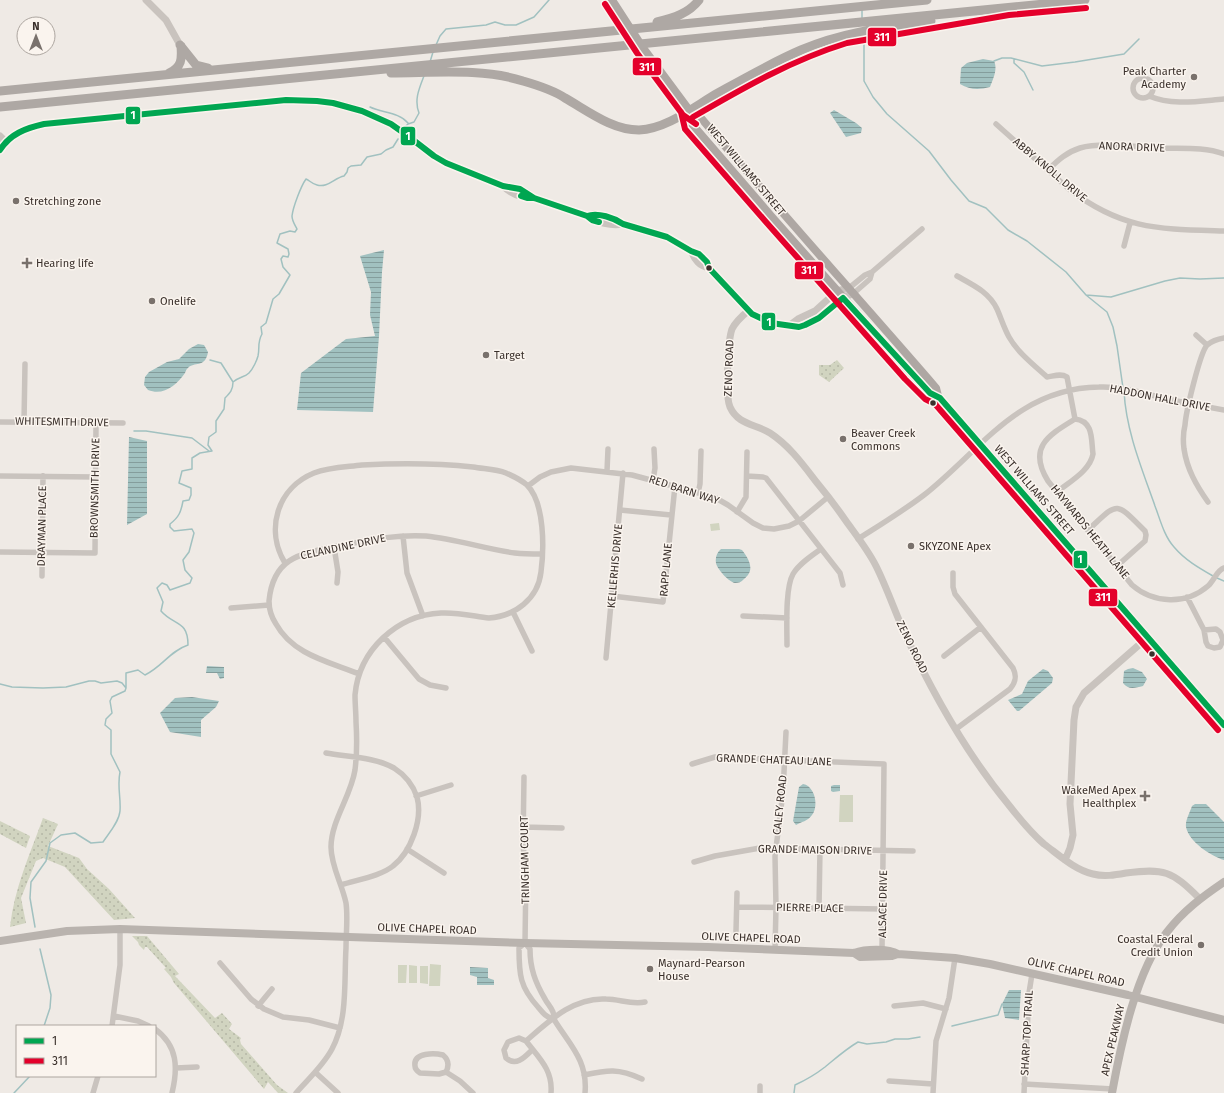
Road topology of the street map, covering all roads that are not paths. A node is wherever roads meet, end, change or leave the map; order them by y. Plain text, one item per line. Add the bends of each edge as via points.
1 (147, 0) edge
2 (699, 0) edge
3 (927, 0) edge
4 (1085, 0) edge
5 (614, 4) edge
6 (1008, 8) junction
7 (620, 30) junction
8 (180, 44) junction
9 (220, 70) junction
10 (333, 74) junction
11 (166, 75) junction
12 (0, 91) edge
13 (1151, 93) dead end
14 (1224, 99) edge
15 (0, 107) edge
16 (689, 110) junction
17 (996, 124) dead end
18 (16, 134) junction
19 (0, 135) edge
20 (2, 147) edge
21 (1224, 154) edge
22 (1048, 170) junction
23 (1130, 222) junction
24 (922, 229) dead end
25 (1224, 231) edge
26 (1124, 246) dead end
27 (957, 276) dead end
28 (837, 291) junction
29 (852, 291) junction
30 (843, 298) junction
31 (748, 310) junction
32 (790, 325) junction
33 (1196, 335) dead end
34 (1224, 338) edge
35 (1207, 345) junction
36 (25, 364) dead end
37 (1069, 390) junction
38 (938, 396) junction
39 (1189, 404) junction
40 (1224, 410) edge
41 (1075, 419) junction
42 (0, 422) edge
43 (24, 422) junction
44 (96, 423) junction
45 (123, 423) dead end
46 (980, 444) junction
47 (608, 449) dead end
48 (654, 450) dead end
49 (701, 451) dead end
50 (747, 452) dead end
51 (607, 471) junction
52 (623, 473) junction
53 (0, 476) edge
54 (42, 476) junction
55 (747, 476) junction
56 (96, 477) junction
57 (653, 480) junction
58 (528, 486) junction
59 (675, 486) junction
60 (1057, 492) junction
61 (698, 493) junction
62 (828, 497) junction
63 (1208, 502) dead end
64 (620, 510) junction
65 (737, 512) junction
66 (671, 515) junction
67 (799, 521) junction
68 (1088, 530) junction
69 (403, 536) junction
70 (858, 539) junction
71 (334, 547) junction
72 (821, 549) junction
73 (0, 552) edge
74 (42, 553) junction
75 (542, 554) junction
76 (285, 563) junction
77 (1117, 566) junction
78 (1224, 568) edge
79 (953, 573) dead end
80 (42, 576) dead end
81 (337, 583) dead end
82 (843, 585) dead end
83 (612, 596) junction
84 (1187, 597) junction
85 (269, 605) junction
86 (231, 608) dead end
87 (513, 612) junction
88 (423, 616) junction
89 (743, 616) dead end
90 (787, 618) junction
91 (981, 627) junction
92 (1204, 630) dead end
93 (384, 637) junction
94 (1148, 637) junction
95 (786, 645) dead end
96 (532, 651) dead end
97 (944, 656) dead end
98 (606, 658) dead end
99 (359, 674) junction
100 (446, 688) dead end
101 (1224, 725) edge
102 (956, 729) junction
103 (786, 732) dead end
104 (326, 754) dead end
105 (356, 758) junction
106 (784, 759) junction
107 (858, 762) joint
108 (692, 764) dead end
109 (524, 777) dead end
110 (451, 785) dead end
111 (416, 796) junction
112 (524, 827) junction
113 (562, 828) dead end
114 (776, 848) junction
115 (407, 849) junction
116 (820, 849) junction
117 (884, 851) junction
118 (913, 851) dead end
119 (1065, 860) junction
120 (694, 862) dead end
121 (444, 873) dead end
122 (1224, 882) edge
123 (341, 885) junction
124 (737, 893) dead end
125 (1199, 898) junction
126 (736, 907) junction
127 (776, 907) junction
128 (819, 908) junction
129 (882, 909) junction
130 (120, 929) junction
131 (736, 931) dead end
132 (346, 937) junction
133 (0, 941) edge
134 (525, 943) junction
135 (775, 950) junction
136 (882, 950) junction
137 (854, 953) junction
138 (898, 954) junction
139 (955, 958) junction
140 (220, 964) dead end
141 (1032, 974) junction
142 (272, 989) dead end
143 (1135, 997) junction
144 (645, 1002) dead end
145 (258, 1006) junction
146 (894, 1006) dead end
147 (946, 1008) junction
148 (114, 1016) junction
149 (553, 1019) junction
150 (1224, 1020) edge
151 (112, 1025) edge
152 (147, 1025) edge
153 (340, 1028) junction
154 (156, 1030) edge
155 (526, 1042) junction
156 (532, 1050) junction
157 (197, 1067) dead end
158 (176, 1068) junction
159 (315, 1072) junction
160 (446, 1072) junction
161 (584, 1075) junction
162 (98, 1077) edge
163 (642, 1079) dead end
164 (889, 1081) dead end
165 (933, 1084) junction
166 (1024, 1084) junction
167 (760, 1086) dead end
168 (1113, 1091) edge
169 (93, 1093) edge
170 (172, 1093) edge
171 (296, 1093) edge
172 (338, 1093) edge
173 (474, 1093) edge
174 (551, 1093) edge
175 (585, 1093) edge
176 (760, 1093) edge
177 (933, 1093) edge
178 (1024, 1093) edge

1 - 8 street via 166,20
2 - 7 highway via 681,15
3 - 7 highway
4 - 6 highway
5 - 16 main road
6 - 10 highway
6 - 16 highway via 872,30 822,41 768,66
7 - 9 highway
8 - 9 highway via 196,65
8 - 11 highway via 181,63
9 - 11 highway
10 - 15 highway
10 - 16 highway via 470,73 522,80 564,97 605,121 639,130 675,119
11 - 12 highway
13 - 14 street via 1178,102
16 - 28 main road, WEST WILLIAMS STREET via 692,124
16 - 29 main road, WEST WILLIAMS STREET via 701,118
17 - 22 street, ABBY KNOLL DRIVE
18 - 19 street
18 - 20 street
18 - 31 street via 50,123 286,100 323,101 345,105 375,116 403,132 443,162 503,186 529,193 534,198 588,216 593,214 617,220 673,240 699,254
19 - 20 street via 3,139
21 - 22 street, ANORA DRIVE via 1208,150 1088,146 1068,153
22 - 23 street, ABBY KNOLL DRIVE via 1068,189 1092,206
23 - 25 street, ABBY KNOLL DRIVE via 1163,229
23 - 26 street
24 - 29 street via 872,272 865,275
27 - 37 street via 991,299 1009,337 1029,362 1047,377 1067,377
28 - 29 street
28 - 30 main road, WEST WILLIAMS STREET
28 - 32 street via 814,311
29 - 30 street
29 - 38 main road, WEST WILLIAMS STREET via 936,388
30 - 32 street via 814,321 799,327
30 - 38 main road, WEST WILLIAMS STREET via 930,393
31 - 32 street via 766,321
31 - 62 street, ZENO ROAD via 735,323 730,335 727,394 731,409 740,420 769,432 783,443
33 - 35 street
34 - 35 street
35 - 39 street via 1202,353
36 - 43 street
37 - 39 street, HADDON HALL DRIVE via 1090,387 1119,388
37 - 41 street
37 - 46 street, HADDON HALL DRIVE via 1052,394 1032,404 1007,420
38 - 46 main road, WEST WILLIAMS STREET
39 - 40 street, HADDON HALL DRIVE
39 - 63 street via 1184,435 1186,456 1193,478
41 - 60 street, HAYWARDS HEATH LANE via 1052,433 1041,449 1042,469
41 - 60 street via 1085,422 1089,427 1092,459 1090,464
42 - 43 street, WHITESMITH DRIVE
43 - 44 street, WHITESMITH DRIVE
44 - 45 street, WHITESMITH DRIVE
44 - 56 street, BROWNSMITH DRIVE
46 - 70 street, HADDON HALL DRIVE via 924,495
46 - 94 main road, WEST WILLIAMS STREET
47 - 51 street
48 - 57 street
49 - 61 street
50 - 55 street
51 - 52 street, RED BARN WAY
51 - 58 street, RED BARN WAY via 567,468 540,477
52 - 57 street, RED BARN WAY
52 - 64 street, KELLERHIS DRIVE
53 - 54 street
54 - 56 street
54 - 74 street, DRAYMAN PLACE
55 - 65 street via 746,497
55 - 67 street via 766,478
56 - 74 street, BROWNSMITH DRIVE via 95,553
57 - 59 street, RED BARN WAY
58 - 75 street via 541,519
58 - 76 street via 499,471 433,464 352,466 316,472 290,490 277,514 276,540
59 - 61 street, RED BARN WAY
59 - 66 street, RAPP LANE
60 - 68 street, HAYWARDS HEATH LANE
61 - 65 street, RED BARN WAY via 720,500
62 - 67 street, RED BARN WAY
62 - 70 street, ZENO ROAD
64 - 66 street
64 - 83 street, KELLERHIS DRIVE
65 - 67 street, RED BARN WAY via 763,528 785,527
66 - 83 street, RAPP LANE via 663,602
67 - 72 street
68 - 77 street, HAYWARDS HEATH LANE
68 - 77 street via 1115,508 1124,510 1145,531 1145,541
69 - 71 street, CELANDINE DRIVE via 381,537
69 - 75 street, CELANDINE DRIVE via 442,538 508,552
69 - 88 street via 407,573
70 - 102 street, ZENO ROAD via 875,565 916,656
71 - 76 street, CELANDINE DRIVE via 302,554
71 - 81 street
72 - 82 street via 840,573
72 - 90 street via 793,574 789,587
73 - 74 street
74 - 80 street, DRAYMAN PLACE
75 - 87 street via 541,578 536,589 526,603
76 - 85 street via 271,587
77 - 84 street, HAYWARDS HEATH LANE via 1132,585 1147,595 1168,600
78 - 84 street, HAYWARDS HEATH LANE via 1220,569 1209,586
79 - 91 street via 952,587 955,594
83 - 98 street, KELLERHIS DRIVE
84 - 92 street
85 - 86 street
85 - 99 street via 272,618 285,638 318,658
87 - 88 street via 489,618 442,613
87 - 96 street
88 - 93 street via 401,624
89 - 90 street
90 - 95 street
91 - 97 street
91 - 102 street via 1013,668 1015,681 1010,689
93 - 99 street via 369,653
93 - 100 street via 419,679 430,685
94 - 101 main road, WEST WILLIAMS STREET
94 - 119 street via 1089,688 1076,707 1070,804 1073,835
99 - 105 street via 355,699
102 - 119 street, ZENO ROAD via 986,776 1021,820
103 - 106 street, CALEY ROAD
104 - 105 street
105 - 111 street via 393,768 408,780
105 - 123 street via 350,787 331,840 332,858
106 - 107 street, GRANDE CHATEAU LANE
106 - 108 street, GRANDE CHATEAU LANE via 715,757
106 - 114 street, CALEY ROAD
107 - 117 street, ALSACE DRIVE via 884,764
109 - 112 street, TRINGHAM COURT
110 - 111 street
111 - 115 street via 416,823
112 - 113 street
112 - 134 street, TRINGHAM COURT
114 - 116 street, GRANDE MAISON DRIVE
114 - 120 street, GRANDE MAISON DRIVE via 752,849
114 - 127 street, CALEY ROAD
115 - 121 street
115 - 123 street via 399,861 388,869
116 - 117 street, GRANDE MAISON DRIVE
116 - 128 street
117 - 118 street, GRANDE MAISON DRIVE
117 - 129 street, ALSACE DRIVE
119 - 125 street, ZENO ROAD via 1085,872 1099,875 1149,870 1165,873 1182,881
122 - 125 main road, APEX PEAKWAY
123 - 132 street via 346,907
124 - 126 street
125 - 143 main road, APEX PEAKWAY via 1159,943
126 - 127 street, PIERRE PLACE
126 - 131 street
127 - 128 street, PIERRE PLACE
127 - 135 street, CALEY ROAD
128 - 129 street, PIERRE PLACE
129 - 136 street, ALSACE DRIVE
130 - 132 main road, OLIVE CHAPEL ROAD
130 - 133 main road, OLIVE CHAPEL ROAD via 66,931
130 - 148 street via 120,965
132 - 134 main road, OLIVE CHAPEL ROAD
132 - 153 street via 344,1006
134 - 135 main road, OLIVE CHAPEL ROAD
134 - 149 street via 530,949 535,980 553,1012
134 - 149 street via 519,948 522,984 546,1017
135 - 137 main road, OLIVE CHAPEL ROAD
136 - 137 main road, OLIVE CHAPEL ROAD
136 - 138 main road, OLIVE CHAPEL ROAD via 892,950
137 - 138 main road, OLIVE CHAPEL ROAD via 860,957
138 - 139 main road, OLIVE CHAPEL ROAD
139 - 141 main road, OLIVE CHAPEL ROAD
139 - 147 street
140 - 145 street
141 - 143 main road, OLIVE CHAPEL ROAD
141 - 166 street, SHARP TOP TRAIL
142 - 145 street
143 - 150 main road, OLIVE CHAPEL ROAD
143 - 168 main road, APEX PEAKWAY
144 - 149 street via 636,1004 605,998 588,1000
145 - 153 street via 283,1017
146 - 147 street via 923,1003
147 - 165 street via 936,1041
148 - 151 street
148 - 152 street
149 - 155 street
149 - 161 street via 576,1051
153 - 159 street via 332,1049
154 - 158 street via 171,1048
155 - 156 street
155 - 156 street via 519,1038 512,1040 505,1048 505,1056 510,1061 518,1061
156 - 174 street via 549,1073
157 - 158 street
158 - 170 street
159 - 171 street
159 - 172 street
160 - 160 street via 448,1064 443,1055 422,1055 416,1058 415,1068 420,1073
160 - 173 street
161 - 163 street via 619,1071
161 - 175 street
162 - 169 street
164 - 165 street
165 - 177 street
166 - 168 street
166 - 178 street, SHARP TOP TRAIL
167 - 176 street

